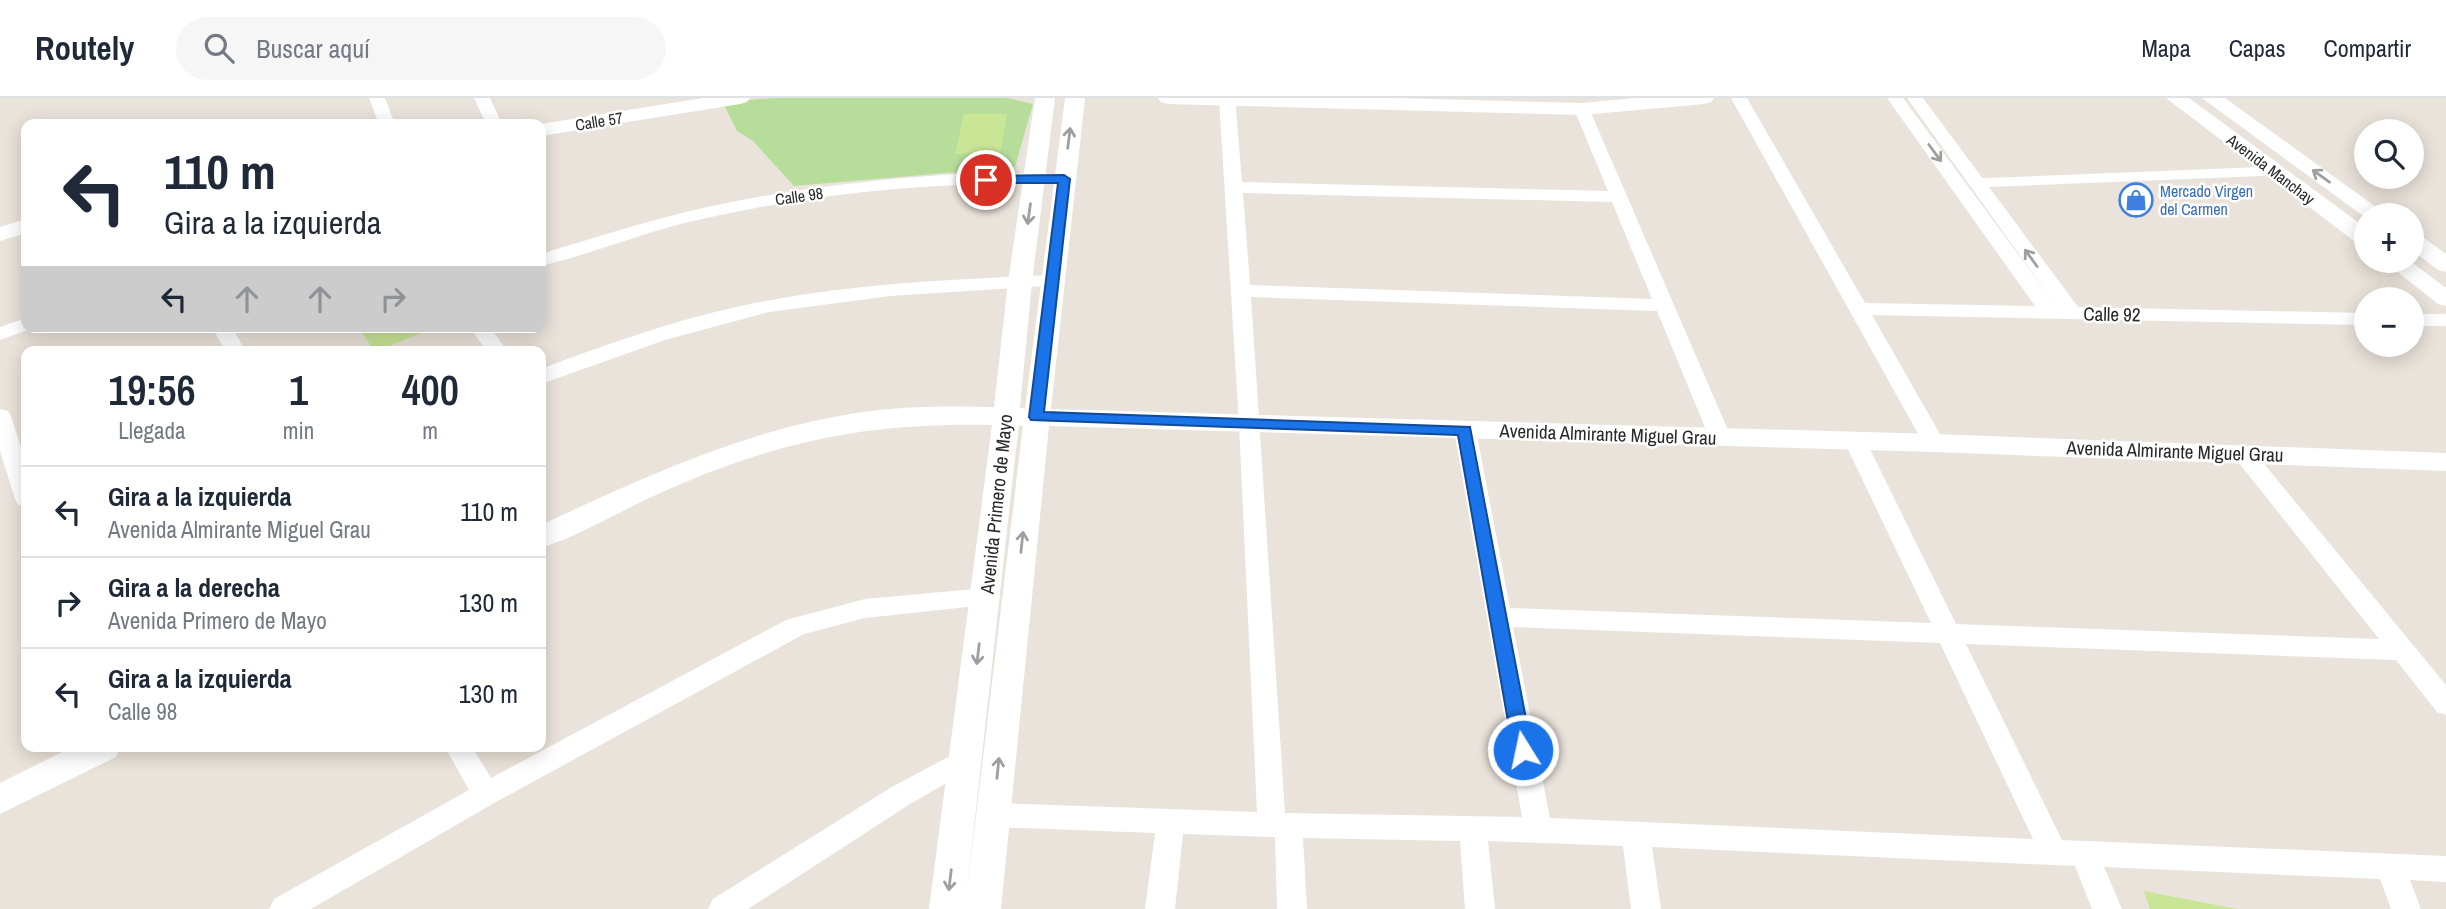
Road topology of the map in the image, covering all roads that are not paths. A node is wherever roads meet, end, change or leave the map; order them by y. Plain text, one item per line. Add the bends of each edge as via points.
1 (377, 98) edge
2 (482, 98) edge
3 (740, 98) edge
4 (1045, 98) edge
5 (1075, 98) edge
6 (1168, 98) edge
7 (1704, 98) edge
8 (1739, 98) edge
9 (1895, 98) edge
10 (1915, 98) edge
11 (2176, 98) edge
12 (2212, 98) edge
13 (1227, 99) edge
14 (1582, 109) junction
15 (385, 119) edge
16 (492, 119) edge
17 (546, 130) edge
18 (2273, 171) junction
19 (1034, 178) junction
20 (1064, 179) junction
21 (1976, 183) junction
22 (1234, 187) junction
23 (1619, 197) junction
24 (2359, 203) edge
25 (21, 228) edge
26 (2354, 230) edge
27 (0, 234) edge
28 (2424, 249) edge
29 (546, 258) edge
30 (2446, 265) edge
31 (2411, 273) edge
32 (1053, 281) junction
33 (1020, 282) junction
34 (1241, 291) junction
35 (2446, 299) edge
36 (1664, 305) junction
37 (1858, 309) junction
38 (2049, 312) junction
39 (2072, 313) junction
40 (2354, 319) edge
41 (2424, 320) edge
42 (2446, 320) edge
43 (21, 326) edge
44 (0, 334) edge
45 (546, 375) edge
46 (0, 416) edge
47 (1021, 416) junction
48 (1250, 424) junction
49 (1465, 430) junction
50 (1720, 437) junction
51 (1855, 440) junction
52 (1934, 443) junction
53 (2243, 453) junction
54 (2446, 462) edge
55 (21, 483) edge
56 (546, 535) edge
57 (986, 597) junction
58 (1498, 617) junction
59 (1950, 633) junction
60 (2402, 650) junction
61 (2446, 704) edge
62 (94, 752) edge
63 (461, 752) edge
64 (965, 759) junction
65 (486, 794) junction
66 (0, 799) edge
67 (993, 814) junction
68 (1170, 821) junction
69 (1280, 825) junction
70 (1473, 829) junction
71 (1538, 830) junction
72 (1636, 834) junction
73 (2053, 850) junction
74 (2083, 852) junction
75 (2390, 866) junction
76 (2446, 869) edge
77 (284, 909) edge
78 (723, 909) edge
79 (947, 909) edge
80 (984, 909) edge
81 (1160, 909) edge
82 (1292, 909) edge
83 (1480, 909) edge
84 (1646, 909) edge
85 (2107, 909) edge
86 (2406, 909) edge

1 - 15 street
2 - 16 street
3 - 17 street, Calle 57
4 - 19 street, Avenida Primero de Mayo
20 -> 5 street, Avenida Primero de Mayo
6 - 13 street
7 - 14 street
8 - 37 street
9 -> 38 street
10 - 21 street
11 - 18 street, Avenida Manchay
24 -> 12 street, Avenida Manchay
13 - 14 street
13 - 22 street
14 - 23 street
18 - 21 lane
18 - 26 street, Avenida Manchay
19 - 20 street, Calle 98
19 - 29 street, Calle 98 via 897,185 778,199 681,218
19 -> 33 street, Avenida Primero de Mayo
20 - 32 street, Avenida Primero de Mayo
39 -> 21 street
22 - 23 street
22 - 34 street
23 - 36 street
25 - 27 street
28 - 30 street
31 - 35 street
32 - 33 street
32 - 47 street, Avenida Primero de Mayo
33 - 45 street via 921,286 766,307 646,339
33 - 47 street, Avenida Primero de Mayo
34 - 36 street
34 - 48 street
36 - 50 street
37 - 38 street, Calle 92
37 - 52 street
38 - 39 street, Calle 92
39 - 40 street, Calle 92
41 - 42 street
43 - 44 street
46 - 55 street
47 - 48 street, Avenida Almirante Miguel Grau
47 - 56 street, Avenida Almirante Miguel Grau via 891,418 791,435 678,473
47 - 57 street, Avenida Primero de Mayo
67 -> 47 street, Avenida Primero de Mayo
48 - 49 street, Avenida Almirante Miguel Grau
48 - 69 street
49 - 50 street, Avenida Almirante Miguel Grau
49 - 58 street
50 - 51 street, Avenida Almirante Miguel Grau
51 - 52 street, Avenida Almirante Miguel Grau
51 - 59 street
52 - 53 street, Avenida Almirante Miguel Grau
53 - 54 street, Avenida Almirante Miguel Grau
53 - 60 street
57 -> 64 street, Avenida Primero de Mayo
57 - 65 street via 860,608 795,627
58 - 59 street
58 - 71 street
59 - 60 street
59 - 73 street
60 - 61 street
62 - 66 street
63 - 65 street
64 - 78 street
64 -> 79 street, Avenida Primero de Mayo
65 - 77 street
67 - 68 street
67 - 80 street, Avenida Primero de Mayo
68 - 69 street
68 - 81 street
69 - 70 street
69 - 82 street
70 - 71 street
70 - 83 street
71 - 72 street
72 - 73 street
72 - 84 street
73 - 74 street
74 - 75 street
74 - 85 street
75 - 76 street
75 - 86 street

